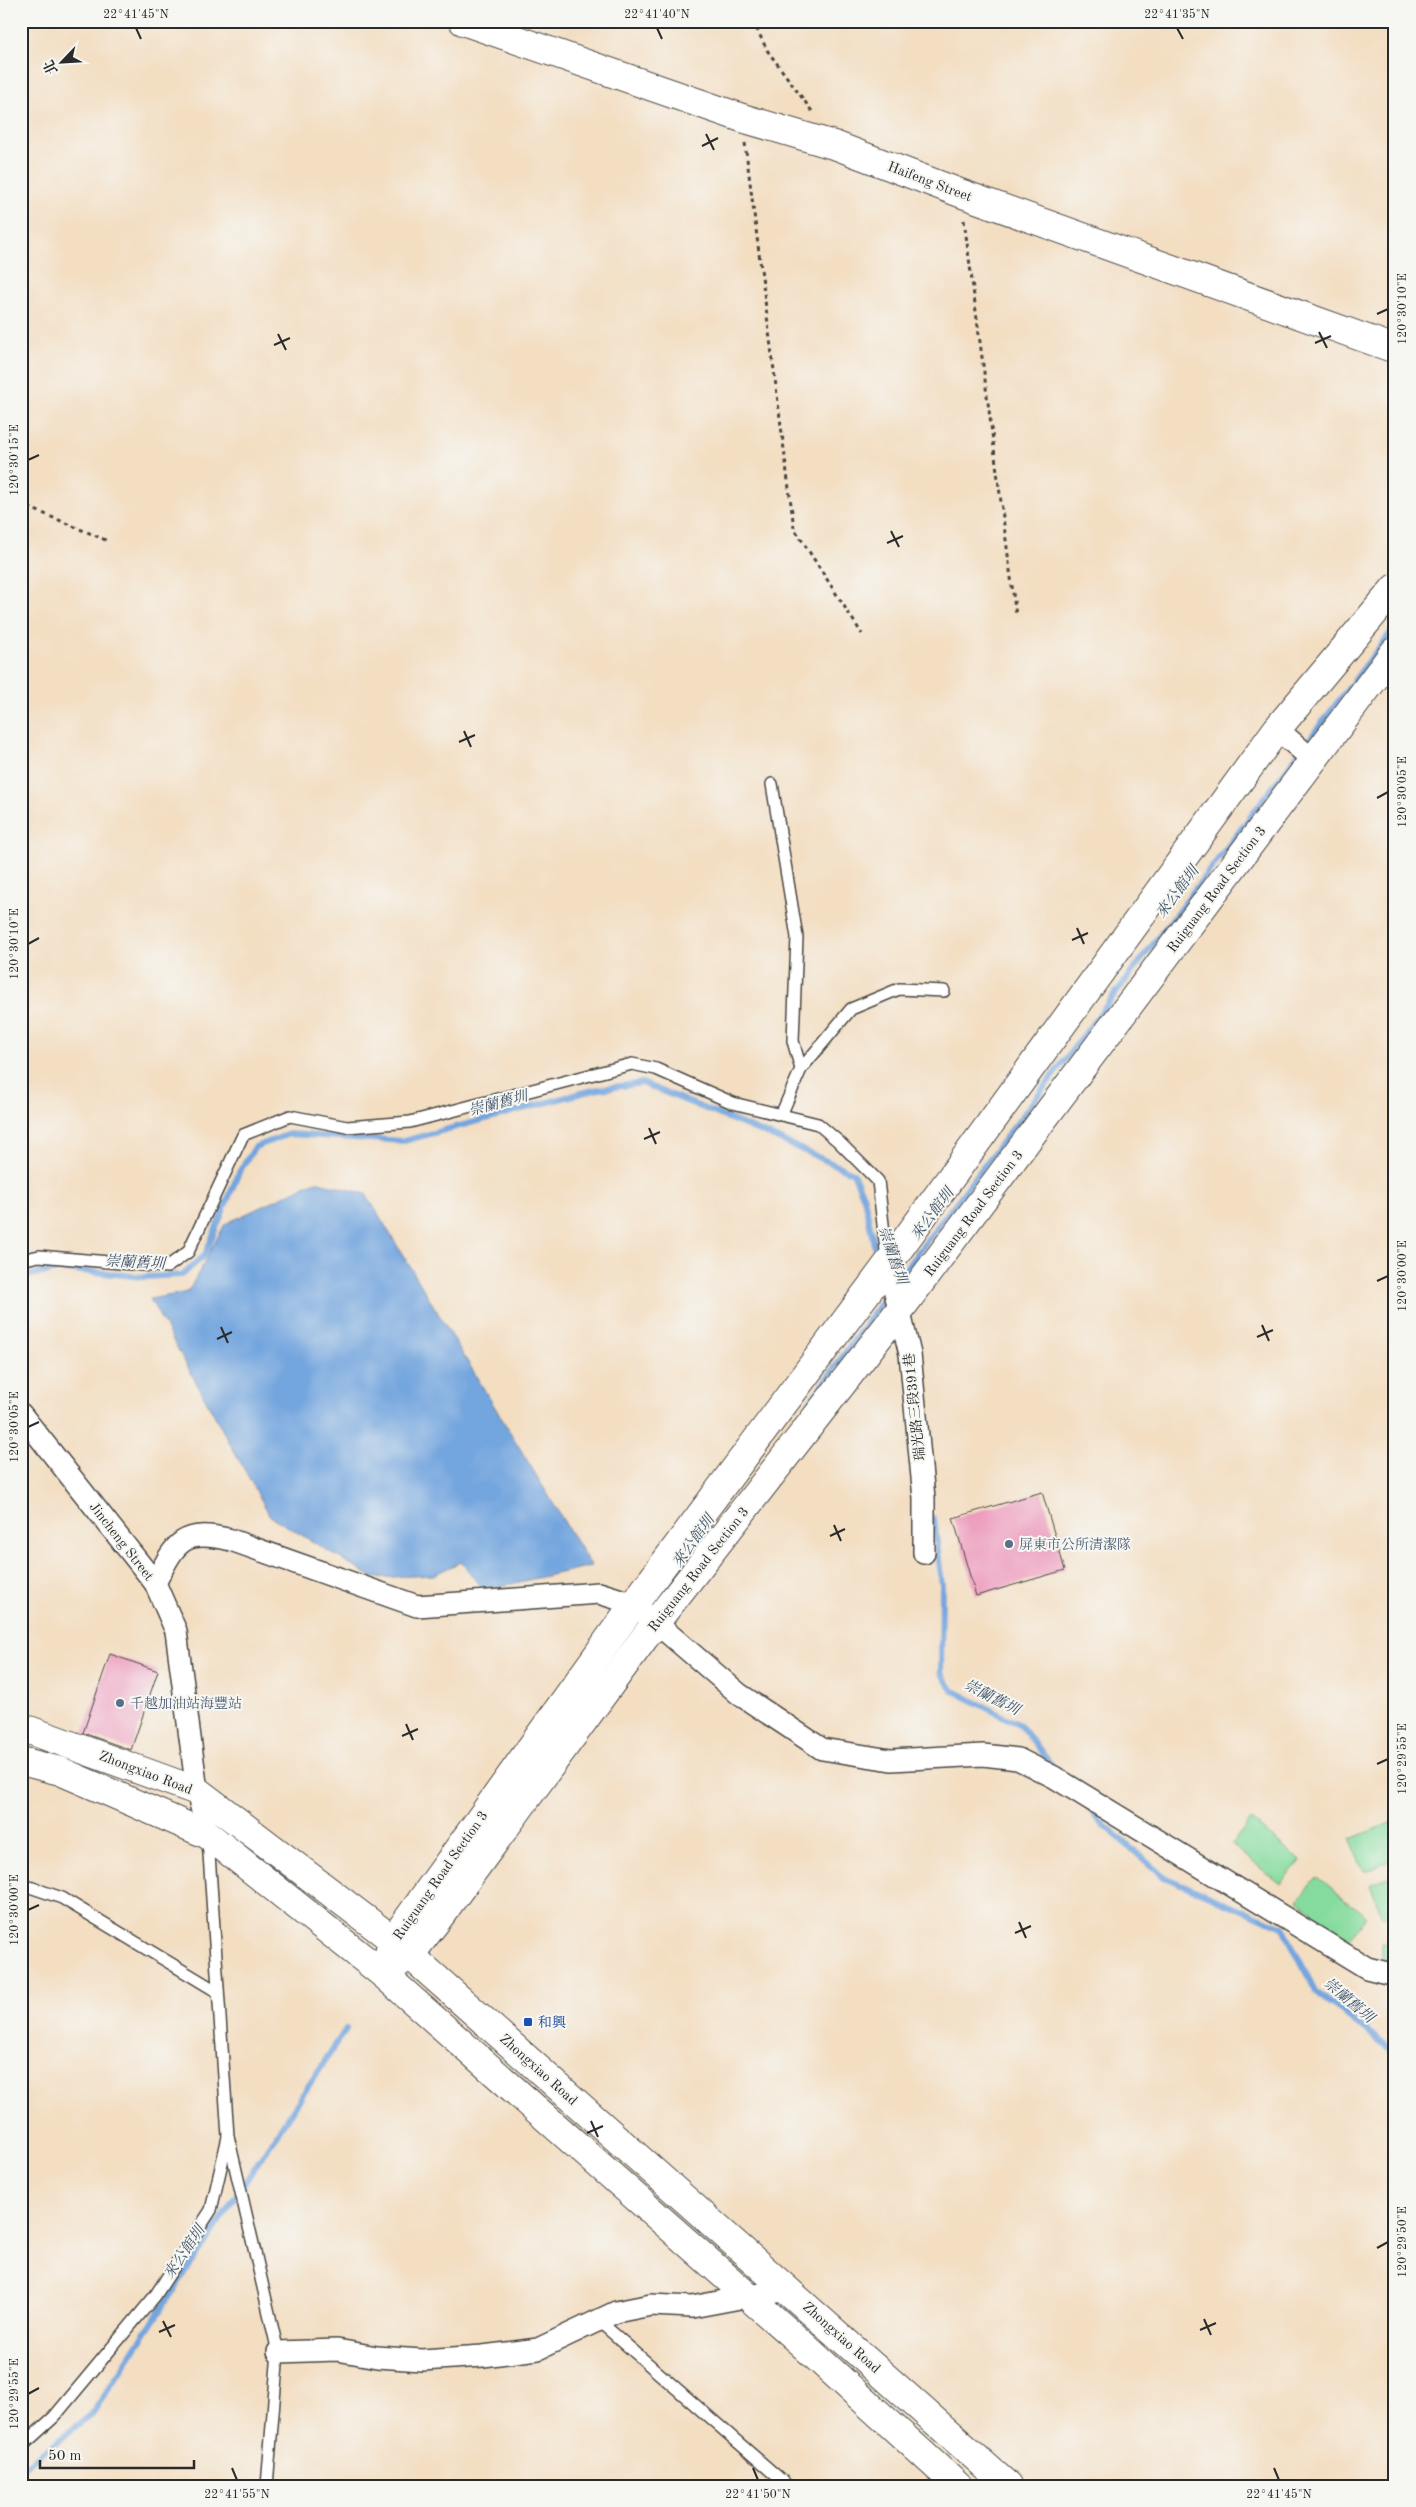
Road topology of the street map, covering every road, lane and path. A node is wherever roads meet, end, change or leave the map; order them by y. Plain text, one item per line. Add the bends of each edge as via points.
1 (463, 21) edge
2 (753, 21) edge
3 (742, 118) junction
4 (837, 146) junction
5 (960, 193) junction
6 (1395, 350) edge
7 (21, 504) edge
8 (108, 541) dead end
9 (1395, 588) edge
10 (1016, 616) dead end
11 (862, 634) dead end
12 (1395, 651) edge
13 (1277, 729) junction
14 (1313, 760) junction
15 (772, 784) dead end
16 (944, 991) dead end
17 (801, 1069) junction
18 (781, 1115) junction
19 (21, 1260) edge
20 (888, 1264) junction
21 (899, 1311) junction
22 (21, 1414) edge
23 (924, 1553) dead end
24 (156, 1584) junction
25 (634, 1604) junction
26 (656, 1622) junction
27 (21, 1726) edge
28 (21, 1762) edge
29 (197, 1791) junction
30 (208, 1835) junction
31 (21, 1884) edge
32 (402, 1947) junction
33 (382, 1974) junction
34 (1395, 1975) edge
35 (218, 1992) junction
36 (228, 2136) junction
37 (787, 2289) junction
38 (748, 2298) junction
39 (600, 2321) junction
40 (278, 2352) junction
41 (21, 2448) edge
42 (267, 2486) edge
43 (788, 2486) edge
44 (958, 2486) edge
45 (1008, 2486) edge

1 - 3 main road, Haifeng Street
2 - 4 path via 767,50
3 - 4 main road, Haifeng Street
3 - 11 path via 794,528
4 - 5 main road, Haifeng Street
5 - 6 main road, Haifeng Street
5 - 10 path
7 - 8 path
9 - 13 main road, Ruiguang Road Section 3
12 - 14 main road, Ruiguang Road Section 3
13 - 14 street
13 - 20 main road, Ruiguang Road Section 3
14 - 21 main road, Ruiguang Road Section 3
15 - 17 lane via 797,936 793,1041
16 - 17 lane via 899,989 852,1009
17 - 18 lane
18 - 19 lane via 733,1103 656,1069 632,1064 410,1122 347,1127 290,1116 243,1135 188,1252 167,1268 39,1256
18 - 20 lane via 818,1124 878,1181
20 - 21 street, 瑞光路三段391巷
20 - 25 main road, Ruiguang Road Section 3
21 - 23 street, 瑞光路三段391巷 via 910,1354 924,1498
21 - 26 main road, Ruiguang Road Section 3
22 - 24 street, Jincheng Street
24 - 25 street via 171,1551 182,1541 206,1534 417,1606 599,1593
24 - 29 street, Jincheng Street via 176,1631
25 - 26 street
25 - 32 main road, Ruiguang Road Section 3
26 - 32 main road, Ruiguang Road Section 3
26 - 34 street via 739,1694 822,1749 891,1760 984,1754 1018,1759 1054,1777 1368,1968
27 - 29 main road, Zhongxiao Road
28 - 30 main road via 60,1771
29 - 30 street, Jincheng Street
29 - 32 main road, Zhongxiao Road
30 - 33 main road
30 - 35 lane
31 - 35 lane via 62,1898
32 - 33 main road, Ruiguang Road Section 3
32 - 37 main road, Zhongxiao Road
33 - 38 main road
35 - 36 lane
36 - 40 lane
36 - 41 lane via 212,2210 155,2296 54,2417
37 - 38 street
37 - 45 main road, Zhongxiao Road
38 - 39 street via 692,2307 651,2305 616,2312
38 - 44 main road
39 - 40 street via 538,2348 483,2356 422,2360 337,2350
39 - 43 lane
40 - 42 lane

